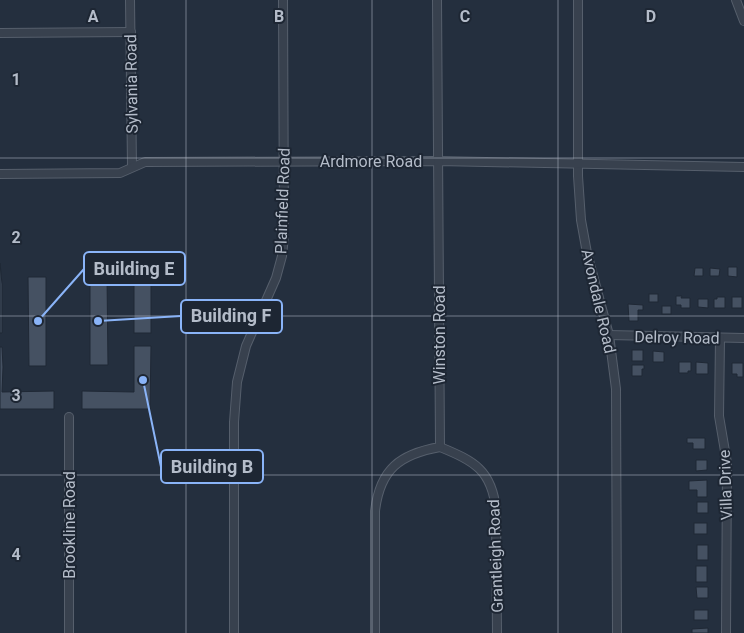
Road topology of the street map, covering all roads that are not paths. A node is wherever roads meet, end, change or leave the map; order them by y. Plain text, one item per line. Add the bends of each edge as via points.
1 (130, 0) edge
2 (284, 0) edge
3 (437, 0) edge
4 (578, 0) edge
5 (736, 0) edge
6 (744, 21) edge
7 (131, 32) junction
8 (0, 33) edge
9 (284, 161) junction
10 (438, 161) junction
11 (579, 163) junction
12 (744, 166) edge
13 (132, 167) junction
14 (0, 174) edge
15 (609, 336) junction
16 (720, 338) junction
17 (744, 338) edge
18 (69, 417) dead end
19 (440, 447) junction
20 (70, 633) edge
21 (234, 633) edge
22 (375, 633) edge
23 (497, 633) edge
24 (616, 633) edge
25 (726, 633) edge

1 - 7 street, Sylvania Road
2 - 9 street, Plainfield Road
3 - 10 street, Winston Road
4 - 11 street, Avondale Road
5 - 6 street
7 - 8 street
7 - 13 street, Sylvania Road
9 - 10 street, Ardmore Road
9 - 13 street, Ardmore Road via 145,162
9 - 21 street, Plainfield Road via 282,256 276,278 246,346 237,382 234,422
10 - 11 street, Ardmore Road
10 - 19 street, Winston Road
11 - 12 street, Ardmore Road
11 - 15 street, Avondale Road via 584,236
13 - 14 street, Ardmore Road via 120,173
15 - 16 street, Delroy Road
15 - 24 street, Avondale Road via 616,390
16 - 17 street, Delroy Road
16 - 25 street, Villa Drive via 719,416 727,463
18 - 20 street, Brookline Road
19 - 22 street via 413,453 397,462 384,478 377,494
19 - 23 street, Grantleigh Road via 476,465 493,491

